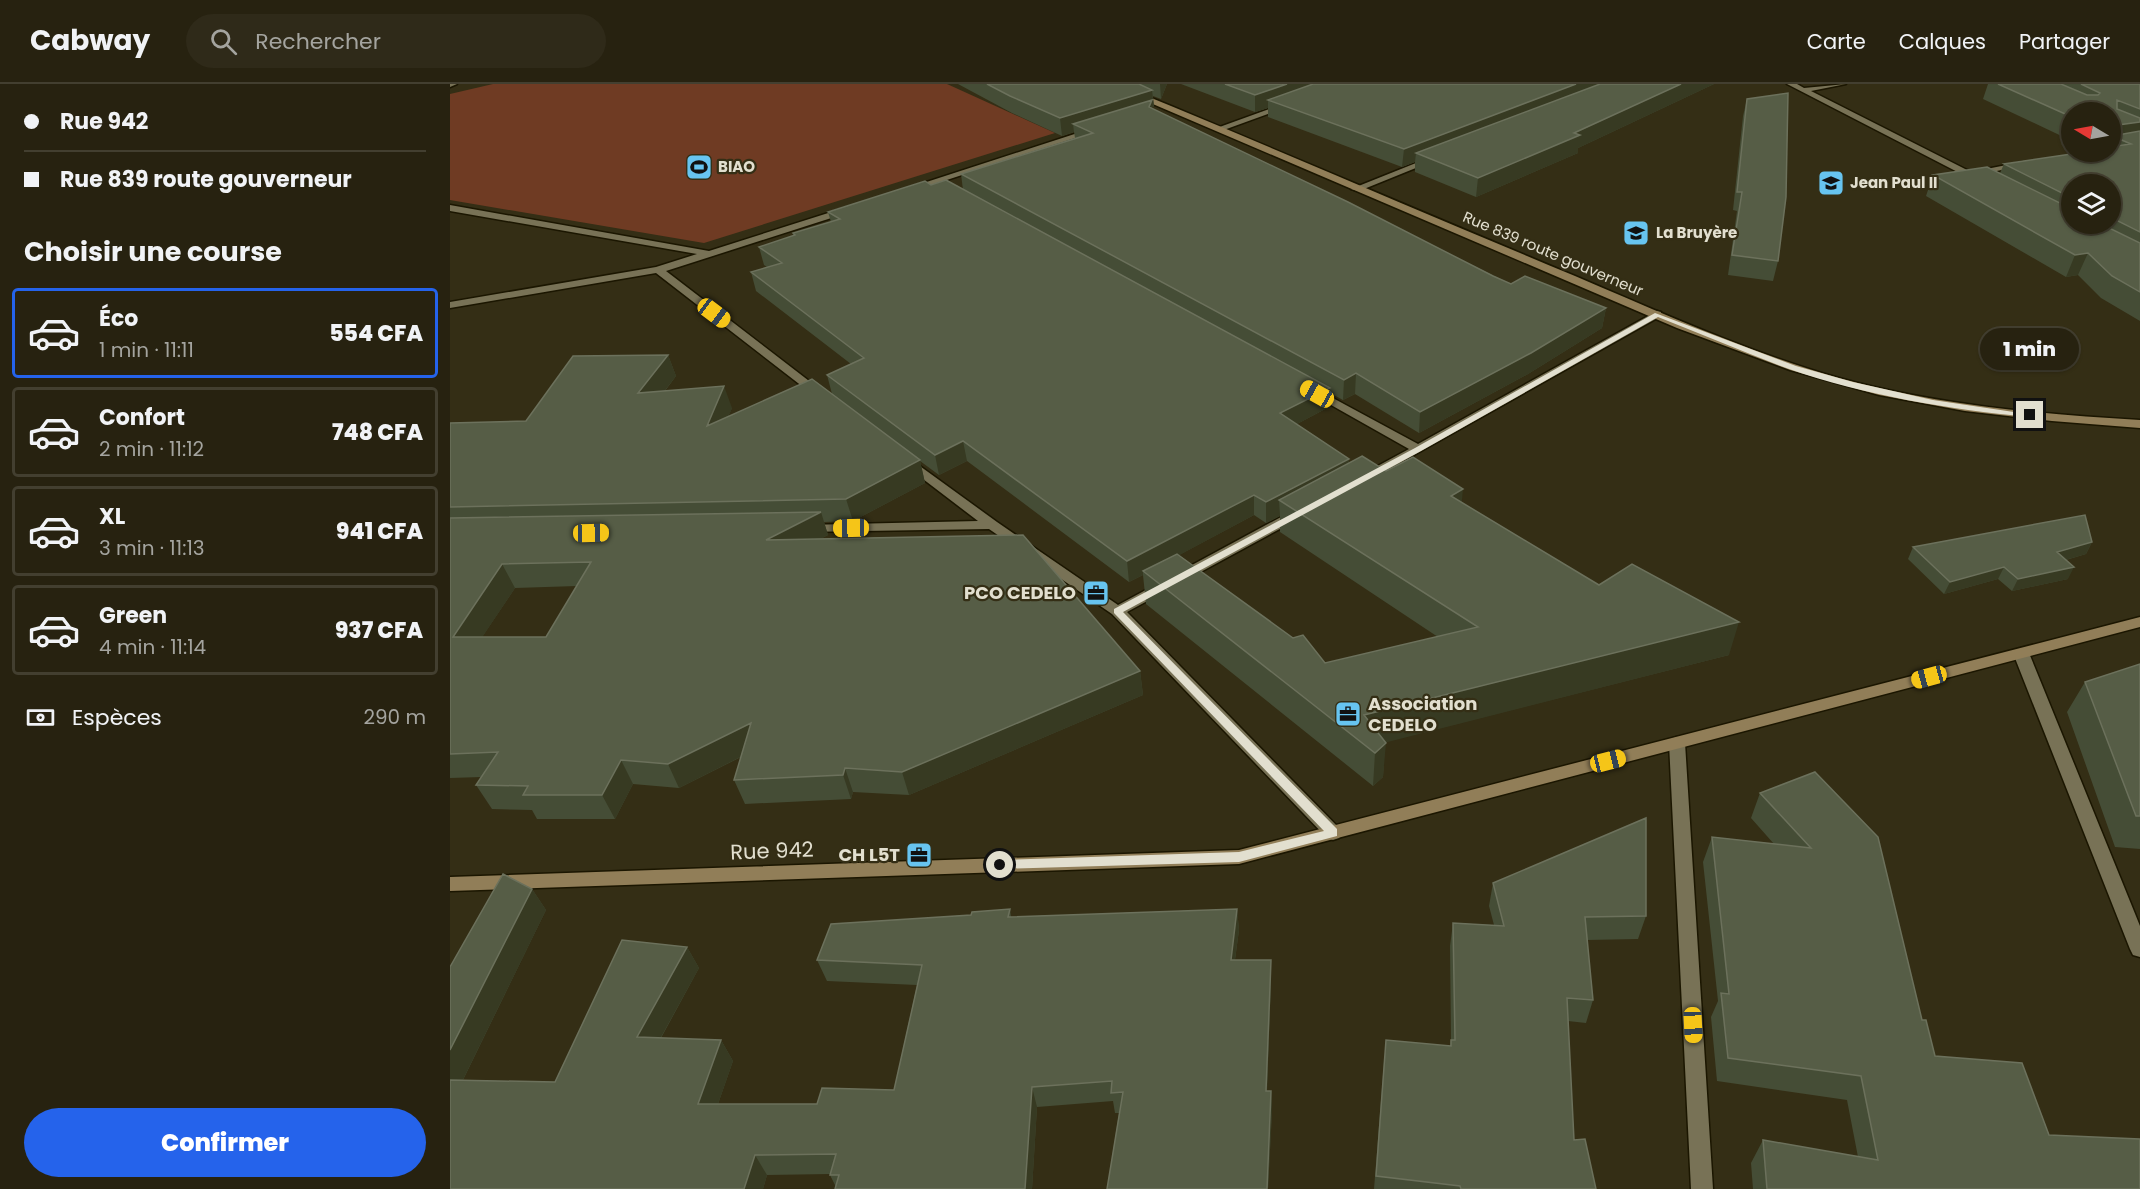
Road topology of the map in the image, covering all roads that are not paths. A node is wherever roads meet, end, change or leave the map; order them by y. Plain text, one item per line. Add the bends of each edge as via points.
1 (1110, 84) edge
2 (1791, 84) edge
3 (1842, 84) edge
4 (1803, 90) junction
5 (1296, 103) edge
6 (1167, 107) junction
7 (1156, 111) edge
8 (1100, 128) edge
9 (1218, 129) junction
10 (1444, 155) edge
11 (2035, 163) edge
12 (1969, 174) junction
13 (1989, 185) edge
14 (1356, 189) junction
15 (899, 193) edge
16 (855, 207) edge
17 (450, 208) edge
18 (710, 254) junction
19 (658, 270) junction
20 (450, 305) edge
21 (1657, 315) junction
22 (1304, 387) edge
23 (835, 405) edge
24 (2140, 424) edge
25 (1418, 449) junction
26 (900, 454) edge
27 (1356, 483) edge
28 (1304, 511) edge
29 (992, 525) junction
30 (792, 529) edge
31 (1117, 611) junction
32 (2140, 622) edge
33 (2021, 653) junction
34 (1677, 743) junction
35 (1333, 833) junction
36 (450, 884) edge
37 (2140, 949) edge
38 (1702, 1189) edge

1 - 6 street, Rue 839 route gouverneur
2 - 4 street
3 - 4 street
4 - 12 street
5 - 9 street
6 - 7 street
6 - 9 street, Rue 839 route gouverneur
8 - 15 street via 938,185
9 - 14 street, Rue 839 route gouverneur
10 - 14 street
11 - 12 street
12 - 13 street
14 - 21 street, Rue 839 route gouverneur
16 - 18 street
17 - 18 street
18 - 19 street
19 - 20 street
19 - 23 street
21 - 24 street, Rue 839 route gouverneur via 1794,368 1851,384 1986,411
21 - 25 street
22 - 25 street
25 - 27 street
26 - 29 street
28 - 31 street
29 - 30 street
29 - 31 street
31 - 35 street
32 - 33 street, Rue 942
33 - 34 street, Rue 942
33 - 37 street
34 - 35 street, Rue 942
34 - 38 street
35 - 36 street, Rue 942 via 1239,857

